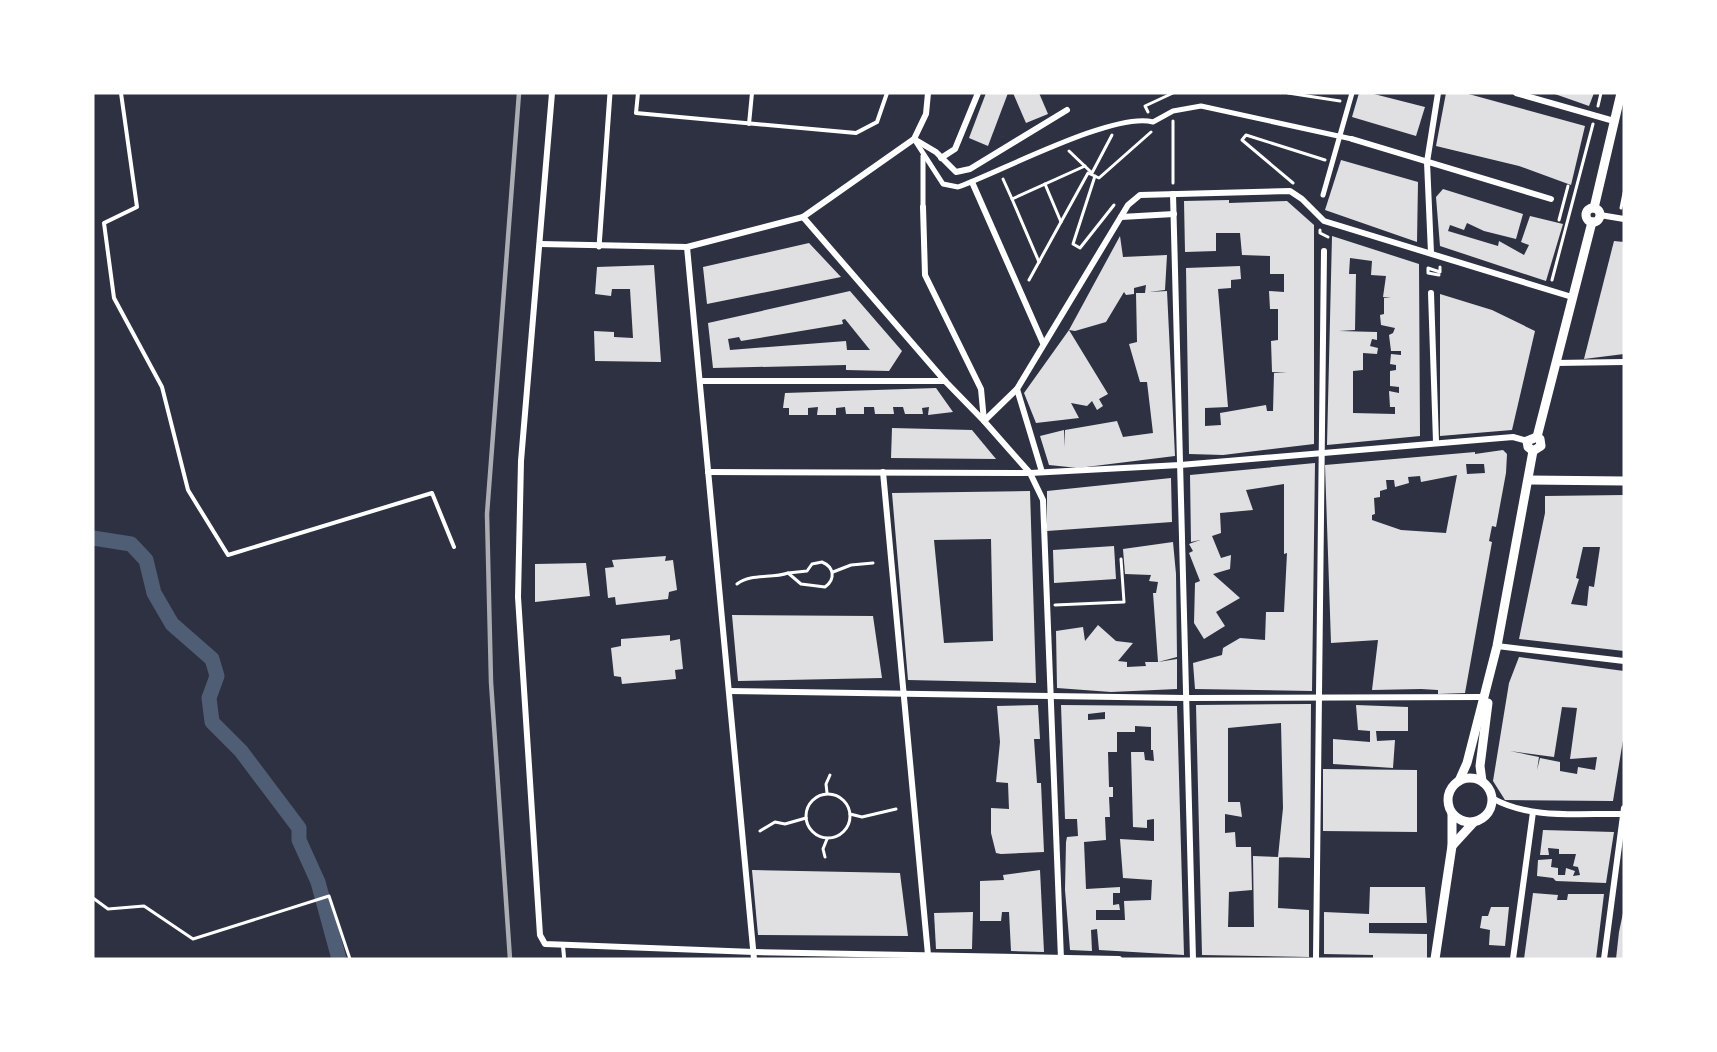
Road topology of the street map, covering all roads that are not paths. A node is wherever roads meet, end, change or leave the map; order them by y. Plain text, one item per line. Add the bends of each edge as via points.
1 (121, 93) edge
2 (552, 93) edge
3 (610, 93) edge
4 (638, 93) edge
5 (752, 93) edge
6 (887, 93) edge
7 (928, 93) edge
8 (978, 93) edge
9 (1352, 93) edge
10 (1438, 93) edge
11 (1516, 93) edge
12 (1621, 93) edge
13 (1067, 110) dead end
14 (1614, 121) junction
15 (749, 124) junction
16 (1340, 136) junction
17 (914, 139) junction
18 (1352, 139) joint
19 (923, 154) junction
20 (941, 158) junction
21 (1427, 162) junction
22 (972, 182) junction
23 (1173, 194) junction
24 (1323, 195) dead end
25 (1551, 199) dead end
26 (923, 207) joint
27 (1597, 212) junction
28 (1174, 214) junction
29 (803, 217) junction
30 (1121, 217) junction
31 (1622, 219) edge
32 (540, 244) junction
33 (599, 247) junction
34 (687, 247) junction
35 (1324, 251) dead end
36 (1431, 253) junction
37 (1431, 293) dead end
38 (1572, 297) junction
39 (1043, 343) junction
40 (1624, 362) edge
41 (1554, 363) junction
42 (700, 381) junction
43 (945, 381) junction
44 (1017, 389) junction
45 (984, 421) junction
46 (1532, 439) junction
47 (1436, 442) junction
48 (1321, 452) junction
49 (1180, 465) junction
50 (708, 472) junction
51 (883, 472) junction
52 (1042, 472) junction
53 (1030, 473) junction
54 (1529, 480) junction
55 (1624, 481) edge
56 (454, 548) dead end
57 (1497, 646) junction
58 (1624, 661) edge
59 (1493, 664) junction
60 (729, 691) junction
61 (903, 693) junction
62 (1051, 695) junction
63 (1318, 696) junction
64 (1484, 697) junction
65 (1186, 698) junction
66 (1459, 781) junction
67 (1482, 781) junction
68 (1492, 798) junction
69 (1624, 808) edge
70 (1533, 812) junction
71 (1452, 813) junction
72 (1624, 814) edge
73 (1474, 822) junction
74 (1452, 846) junction
75 (563, 946) junction
76 (754, 956) edge
77 (928, 956) junction
78 (564, 957) dead end
79 (1061, 959) edge
80 (1119, 959) edge
81 (1193, 959) edge
82 (1316, 959) edge
83 (1435, 959) edge
84 (1513, 959) edge
85 (1605, 959) edge

1 - 56 lane via 137,207 104,223 114,298 162,387 188,490 228,555 432,493
2 - 32 street
3 - 33 street
4 - 15 lane via 636,113
5 - 15 lane
6 - 15 lane via 877,122 856,133
7 - 17 street via 926,114
8 - 20 street via 955,149
9 - 16 street
10 - 21 street
11 - 14 street
12 - 14 street
13 - 20 street via 970,169 956,172
14 - 27 street
16 - 18 street
16 - 22 street via 1201,106 1173,111 1153,122 1144,119 1098,129
16 - 24 street
17 - 19 street
17 - 20 street
17 - 29 street
18 - 21 street
19 - 22 street via 944,184 958,187
19 - 26 street
21 - 25 street
21 - 36 street
22 - 39 street
23 - 28 street
23 - 30 street via 1140,195
23 - 36 street via 1290,191 1324,221
26 - 45 street via 925,275 981,389
27 - 31 street
27 - 38 street via 1586,213 1592,222
28 - 30 street
28 - 49 street
29 - 34 street
29 - 43 street
30 - 39 street
32 - 33 street
32 - 75 street via 521,461 518,597 540,935 545,944
33 - 34 street
34 - 42 street
35 - 48 street
36 - 38 street
37 - 47 street
38 - 41 street
39 - 44 street
40 - 41 street
41 - 46 street
42 - 43 street
42 - 50 street
43 - 45 street
44 - 45 street
44 - 52 street
45 - 53 street
46 - 47 street
46 - 54 street via 1541,442 1541,446 1533,451
47 - 48 street
48 - 49 street
48 - 63 street
49 - 52 street
49 - 65 street
50 - 51 street
50 - 60 street
51 - 53 street
51 - 61 street
52 - 53 street
53 - 62 street via 1043,500
54 - 55 street
54 - 57 street
57 - 58 street
57 - 59 street
59 - 64 street
59 - 67 street via 1480,766
60 - 61 street
60 - 76 street
61 - 62 street
61 - 77 street
62 - 65 street
62 - 79 street
63 - 64 street
63 - 65 street
63 - 82 street
64 - 66 street
65 - 81 street
66 - 67 street via 1470,777
66 - 71 street via 1450,790
67 - 68 street
68 - 70 street
68 - 73 street via 1491,808
69 - 72 street
70 - 72 street
70 - 84 street
71 - 73 street
71 - 74 street
72 - 85 street
73 - 74 street
74 - 83 street
75 - 76 street
75 - 78 lane
76 - 77 street
77 - 79 street
79 - 80 street

